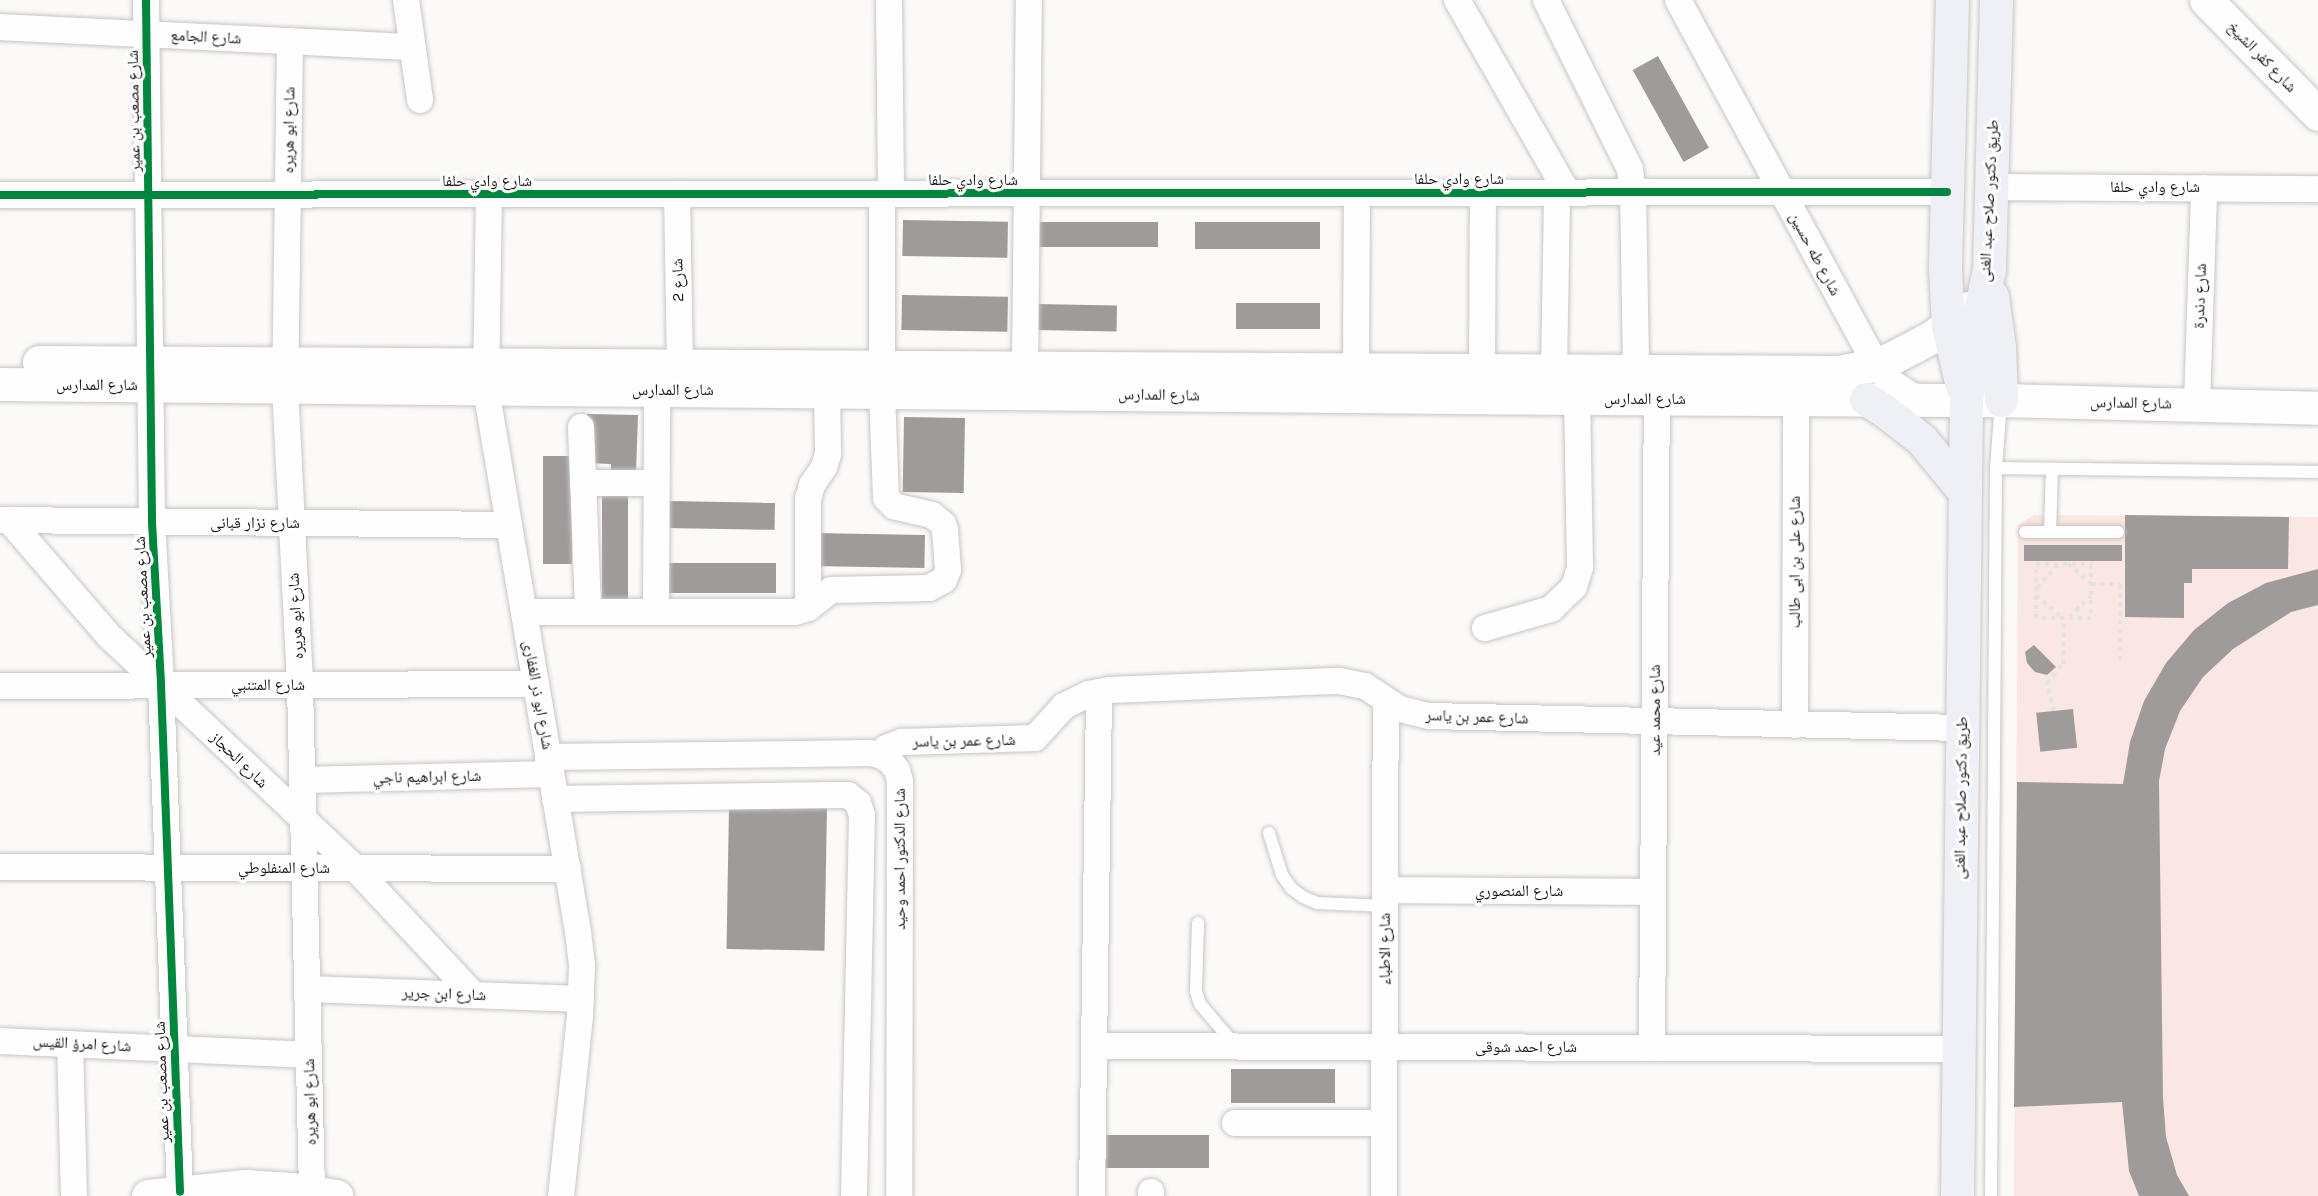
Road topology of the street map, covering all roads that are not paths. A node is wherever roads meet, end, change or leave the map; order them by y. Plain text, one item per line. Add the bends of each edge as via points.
1 (146, 0) edge
2 (406, 0) edge
3 (889, 0) edge
4 (1029, 0) edge
5 (1457, 0) edge
6 (1546, 0) edge
7 (1678, 0) edge
8 (1952, 0) edge
9 (1996, 0) edge
10 (2206, 0) edge
11 (0, 27) edge
12 (146, 34) junction
13 (290, 41) junction
14 (412, 47) junction
15 (420, 100) dead end
16 (2318, 114) edge
17 (1992, 187) junction
18 (2204, 188) junction
19 (2318, 189) edge
20 (1483, 192) junction
21 (1633, 192) junction
22 (1782, 192) junction
23 (1947, 192) junction
24 (886, 193) junction
25 (1027, 193) junction
26 (1357, 193) junction
27 (1562, 193) junction
28 (489, 194) junction
29 (677, 194) junction
30 (0, 195) edge
31 (149, 195) junction
32 (288, 195) junction
33 (1989, 270) junction
34 (1948, 326) junction
35 (0, 362) edge
36 (1876, 365) junction
37 (680, 366) junction
38 (1025, 368) junction
39 (1356, 370) junction
40 (1482, 371) junction
41 (1554, 371) junction
42 (148, 374) junction
43 (285, 375) junction
44 (486, 377) junction
45 (882, 380) junction
46 (1650, 381) junction
47 (0, 384) edge
48 (657, 390) junction
49 (827, 392) junction
50 (1577, 399) junction
51 (1796, 399) junction
52 (1866, 399) junction
53 (1917, 399) junction
54 (2001, 399) junction
55 (1966, 401) junction
56 (2197, 404) junction
57 (2318, 408) edge
58 (581, 427) dead end
59 (1996, 468) junction
60 (2052, 469) junction
61 (2318, 472) edge
62 (583, 483) junction
63 (656, 483) junction
64 (1964, 491) junction
65 (5, 520) edge
66 (152, 522) junction
67 (292, 523) junction
68 (509, 525) junction
69 (2025, 531) dead end
70 (2050, 532) junction
71 (2118, 532) dead end
72 (808, 608) junction
73 (524, 612) junction
74 (588, 612) junction
75 (656, 612) junction
76 (1485, 628) dead end
77 (536, 684) junction
78 (161, 685) junction
79 (300, 685) junction
80 (0, 686) edge
81 (1100, 692) junction
82 (1386, 702) junction
83 (1654, 722) junction
84 (1794, 725) junction
85 (1962, 728) junction
86 (880, 755) junction
87 (550, 766) junction
88 (302, 780) junction
89 (555, 799) junction
90 (303, 820) junction
91 (1269, 833) dead end
92 (0, 867) edge
93 (168, 867) junction
94 (304, 868) junction
95 (355, 868) junction
96 (568, 869) junction
97 (1653, 892) junction
98 (1385, 898) junction
99 (1198, 923) dead end
100 (307, 989) junction
101 (474, 995) junction
102 (581, 999) junction
103 (0, 1041) edge
104 (70, 1044) junction
105 (1094, 1046) junction
106 (1236, 1046) junction
107 (1384, 1047) junction
108 (1652, 1047) junction
109 (1959, 1048) junction
110 (175, 1049) junction
111 (309, 1055) junction
112 (1235, 1123) dead end
113 (1384, 1123) junction
114 (180, 1192) junction
115 (221, 1192) edge
116 (324, 1194) edge
117 (74, 1196) edge
118 (148, 1196) edge
119 (561, 1196) edge
120 (854, 1196) edge
121 (899, 1196) edge
122 (1092, 1196) edge
123 (1384, 1196) edge
124 (1957, 1196) edge
125 (1991, 1196) edge

1 - 12 street, شارع مصعب بن عمير
2 - 14 street
3 - 24 street
4 - 25 street
5 - 27 street
6 - 21 street, شارع محمد عيد via 1627,162
7 - 22 street, شارع طه حسين
8 - 23 main road, طريق دكتور صلاح عبد الغنى
9 - 17 main road, طريق دكتور صلاح عبد الغنى
10 - 16 main road, شارع كفر الشيخ
11 - 12 street, شارع الجامع
12 - 13 street, شارع الجامع
12 - 31 street, شارع مصعب بن عمير
13 - 14 street, شارع الجامع
13 - 32 street, شارع ابو هريره
14 - 15 street
17 - 18 street, شارع وادي حلفا
17 - 33 main road, طريق دكتور صلاح عبد الغنى
18 - 19 street, شارع وادي حلفا
18 - 56 street, شارع دندرة
20 - 26 street, شارع وادي حلفا
20 - 27 street, شارع وادي حلفا
20 - 40 street
21 - 22 street, شارع وادي حلفا
21 - 27 street, شارع وادي حلفا
21 - 46 street, شارع محمد عيد
22 - 23 street, شارع وادي حلفا
22 - 36 street, شارع طه حسين
23 - 34 main road, طريق دكتور صلاح عبد الغنى
24 - 25 street, شارع وادي حلفا
24 - 29 street, شارع وادي حلفا
24 - 45 street
25 - 26 street, شارع وادي حلفا
25 - 38 street
26 - 39 street
27 - 41 street
28 - 29 street, شارع وادي حلفا
28 - 32 street, شارع وادي حلفا
28 - 44 street, شارع ابو ذر الغفارى
29 - 37 street, شارع 2
30 - 31 street, شارع وادي حلفا
31 - 32 street, شارع وادي حلفا
31 - 42 street, شارع مصعب بن عمير
32 - 43 street, شارع ابو هريره
33 - 34 main road, شارع المدارس via 1973,300
33 - 54 main road
33 - 55 main road, طريق دكتور صلاح عبد الغنى
34 - 36 main road, شارع المدارس
34 - 55 main road, طريق دكتور صلاح عبد الغنى
35 - 42 main road, شارع المدارس
36 - 46 main road, شارع المدارس via 1839,372
36 - 53 street, شارع طه حسين via 1894,384
37 - 44 main road, شارع المدارس
37 - 45 main road, شارع المدارس
38 - 39 main road, شارع المدارس
38 - 45 main road, شارع المدارس
39 - 40 main road, شارع المدارس
40 - 41 main road, شارع المدارس
41 - 46 main road, شارع المدارس
42 - 43 main road, شارع المدارس
42 - 47 main road, شارع المدارس
42 - 66 street, شارع مصعب بن عمير
43 - 44 main road, شارع المدارس
43 - 67 street, شارع ابو هريره
44 - 48 main road, شارع المدارس
44 - 68 street, شارع ابو ذر الغفارى
45 - 49 main road, شارع المدارس
45 - 50 main road, شارع المدارس
45 - 72 street via 886,498 894,506 932,515 943,524 947,575 940,585 929,588 831,590
46 - 50 main road, شارع المدارس
46 - 51 main road, شارع المدارس
46 - 83 street, شارع محمد عيد
48 - 49 main road, شارع المدارس
48 - 63 street
49 - 72 street via 828,454 808,500
50 - 76 street via 1580,567 1574,587 1551,609
51 - 52 main road, شارع المدارس
51 - 84 street, شارع على بن ابى طالب
52 - 53 main road, شارع المدارس
52 - 64 main road via 1921,439
53 - 55 main road, شارع المدارس
54 - 55 main road, شارع المدارس
54 - 56 main road, شارع المدارس
54 - 59 lane
55 - 64 main road, طريق دكتور صلاح عبد الغنى
56 - 57 main road, شارع المدارس
58 - 62 street
59 - 60 lane
59 - 125 lane
60 - 61 lane
60 - 70 lane
62 - 63 street
62 - 74 street
63 - 75 street
64 - 85 main road, طريق دكتور صلاح عبد الغنى
65 - 66 street, شارع نزار قبانى
65 - 78 street, شارع الحجاز via 109,636
66 - 67 street, شارع نزار قبانى
66 - 78 street, شارع مصعب بن عمير
67 - 68 street, شارع نزار قبانى
67 - 79 street, شارع ابو هريره
68 - 73 street, شارع ابو ذر الغفارى
69 - 70 lane
70 - 71 lane
72 - 75 street via 790,612
73 - 74 street
73 - 77 street, شارع ابو ذر الغفارى
74 - 75 street
77 - 79 street, شارع المتنبي
77 - 87 street, شارع ابو ذر الغفارى
78 - 79 street, شارع المتنبي
78 - 80 street, شارع المتنبي
78 - 90 street, شارع الحجاز
78 - 93 street, شارع مصعب بن عمير
79 - 88 street, شارع ابو هريره
81 - 82 street, شارع عمر بن ياسر via 1339,681 1365,687
81 - 86 street, شارع عمر بن ياسر via 1064,706 1035,738 902,742
81 - 105 street
82 - 83 street, شارع عمر بن ياسر via 1429,716
82 - 98 street, شارع الاطباء
83 - 84 street, شارع عمر بن ياسر
83 - 97 street, شارع محمد عيد
84 - 85 street, شارع عمر بن ياسر
85 - 109 main road, طريق دكتور صلاح عبد الغنى
86 - 87 street
86 - 121 street, شارع الدكتور احمد وحيد via 897,770 900,781
87 - 88 street, شارع ابراهيم ناجي
87 - 89 street, شارع ابو ذر الغفارى
88 - 90 street, شارع ابو هريره
89 - 96 street, شارع ابو ذر الغفارى
89 - 120 street via 848,795 858,803 862,815
90 - 94 street, شارع ابو هريره
90 - 95 street, شارع الحجاز
91 - 98 lane via 1282,875 1303,897 1317,903
92 - 93 street, شارع المنفلوطي
93 - 94 street, شارع المنفلوطي
93 - 110 street, شارع مصعب بن عمير
94 - 95 street, شارع المنفلوطي
94 - 100 street, شارع ابو هريره
95 - 96 street, شارع المنفلوطي
95 - 101 street, شارع الحجاز
96 - 102 street, شارع ابو ذر الغفارى via 580,949
97 - 98 street, شارع المنصوري
97 - 108 street, شارع محمد عيد
98 - 107 street, شارع الاطباء
99 - 106 lane via 1196,991 1200,1004
100 - 101 street, شارع ابن جرير
100 - 111 street, شارع ابو هريره
101 - 102 street, شارع ابن جرير
102 - 119 street, شارع ابو ذر الغفارى
103 - 104 street, شارع امرؤ القيس
104 - 110 street, شارع امرؤ القيس
104 - 117 street
105 - 106 street, شارع احمد شوقى
105 - 122 street
106 - 107 street, شارع احمد شوقى
107 - 108 street, شارع احمد شوقى
107 - 113 street, شارع الاطباء
108 - 109 street, شارع احمد شوقى
109 - 124 main road, طريق دكتور صلاح عبد الغنى
110 - 111 street, شارع امرؤ القيس
110 - 114 street, شارع مصعب بن عمير
111 - 116 street, شارع ابو هريره
112 - 113 street
113 - 123 street, شارع الاطباء
114 - 115 main road
114 - 118 main road
115 - 116 main road via 268,1187

